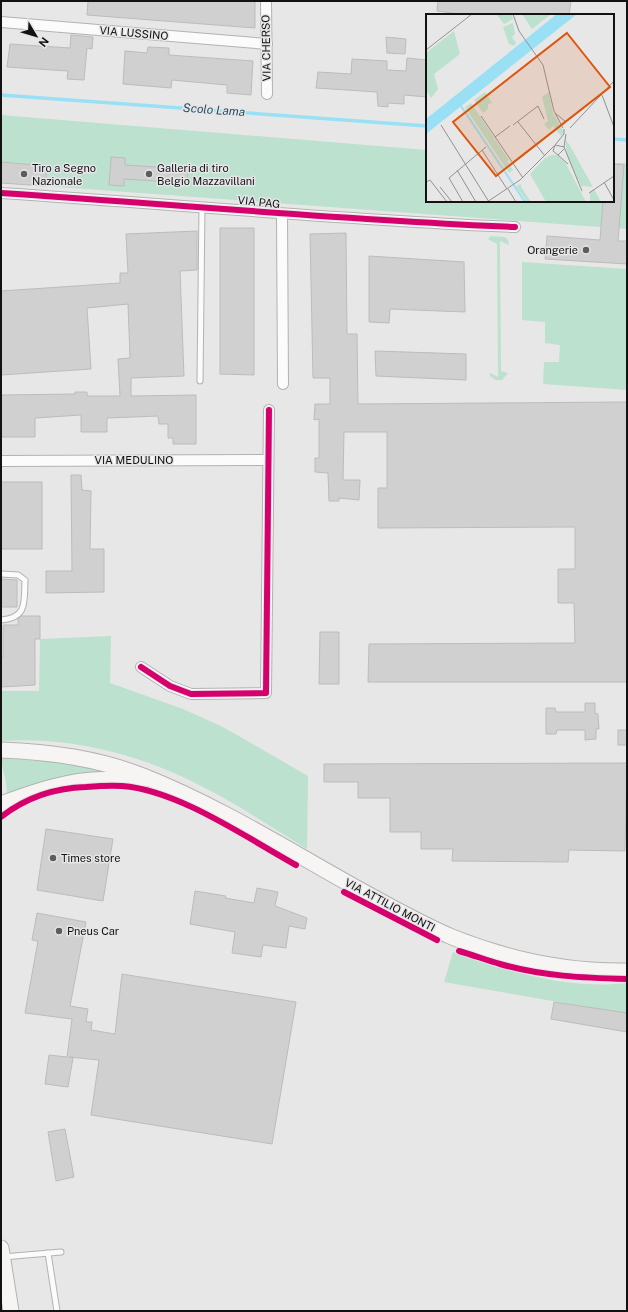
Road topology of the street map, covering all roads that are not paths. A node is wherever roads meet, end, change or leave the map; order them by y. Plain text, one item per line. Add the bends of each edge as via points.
1 (266, 1) edge
2 (1, 22) edge
3 (267, 44) junction
4 (267, 94) dead end
5 (1, 193) edge
6 (202, 206) junction
7 (282, 214) junction
8 (514, 227) dead end
9 (200, 381) dead end
10 (283, 384) dead end
11 (269, 410) dead end
12 (267, 460) junction
13 (1, 461) edge
14 (1, 574) edge
15 (1, 620) edge
16 (141, 668) dead end
17 (1, 750) edge
18 (171, 788) junction
19 (1, 804) edge
20 (627, 971) edge
21 (2, 1252) edge
22 (61, 1252) dead end
23 (48, 1253) junction
24 (11, 1311) edge
25 (57, 1311) edge

1 - 3 street, VIA CHERSO
2 - 3 street, VIA LUSSINO
3 - 4 street, VIA CHERSO
5 - 6 street, VIA PAG
6 - 7 street, VIA PAG
6 - 9 lane
7 - 8 street, VIA PAG
7 - 10 street, VIA PAG
11 - 12 street
12 - 13 street, VIA MEDULINO
12 - 16 street via 266,693 191,694 170,686
14 - 15 lane via 18,575 25,580 24,608 21,612
17 - 18 main road, VIA ATTILIO MONTI via 69,755 142,776
18 - 19 main road, VIA ATTILIO MONTI via 104,778 44,788
18 - 20 main road, VIA ATTILIO MONTI via 207,805 396,910 452,937 493,952 535,962 588,970
21 - 23 lane
21 - 24 main road
22 - 23 lane
23 - 25 lane

